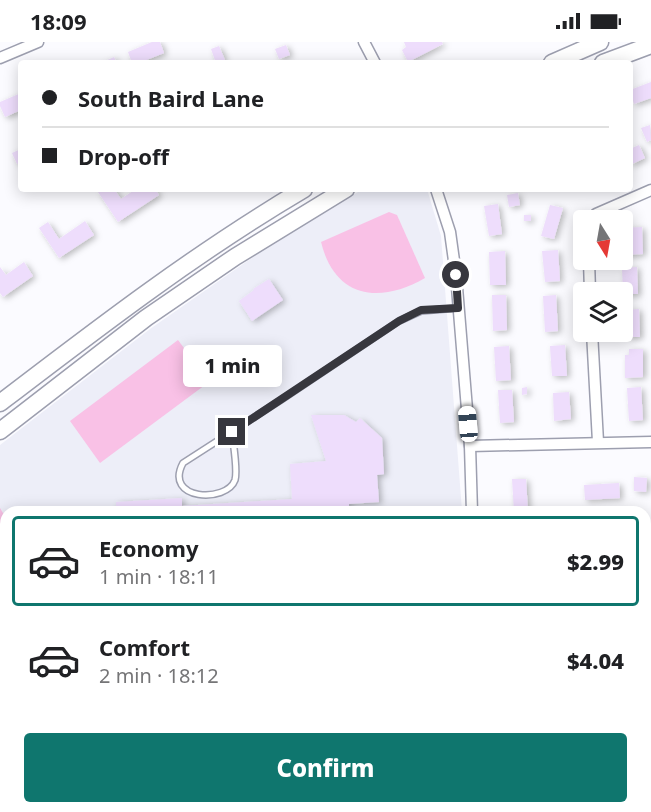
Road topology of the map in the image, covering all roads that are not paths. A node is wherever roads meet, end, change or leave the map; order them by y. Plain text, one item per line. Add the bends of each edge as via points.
1 (39, 42) edge
2 (364, 42) edge
3 (600, 42) edge
4 (651, 45) edge
5 (0, 58) edge
6 (373, 60) edge
7 (559, 60) edge
8 (611, 60) edge
9 (651, 190) edge
10 (299, 192) edge
11 (341, 192) edge
12 (437, 192) edge
13 (610, 210) edge
14 (221, 240) junction
15 (233, 259) junction
16 (458, 308) junction
17 (593, 342) edge
18 (0, 403) edge
19 (0, 431) edge
20 (232, 432) junction
21 (598, 442) junction
22 (651, 442) edge
23 (470, 446) junction
24 (472, 506) edge

1 - 5 street
2 - 6 street
3 - 7 main road
4 - 8 main road
9 - 13 street
10 - 14 main road
11 - 15 main road
12 - 16 street via 450,232
14 - 15 lane
14 - 18 main road
15 - 19 main road via 146,318
16 - 20 lane via 421,310 399,321
16 - 23 street
17 - 21 street
20 - 20 lane via 183,463 178,475 184,488 201,495 221,493 231,487 236,472
21 - 22 street
21 - 23 street
23 - 24 street

